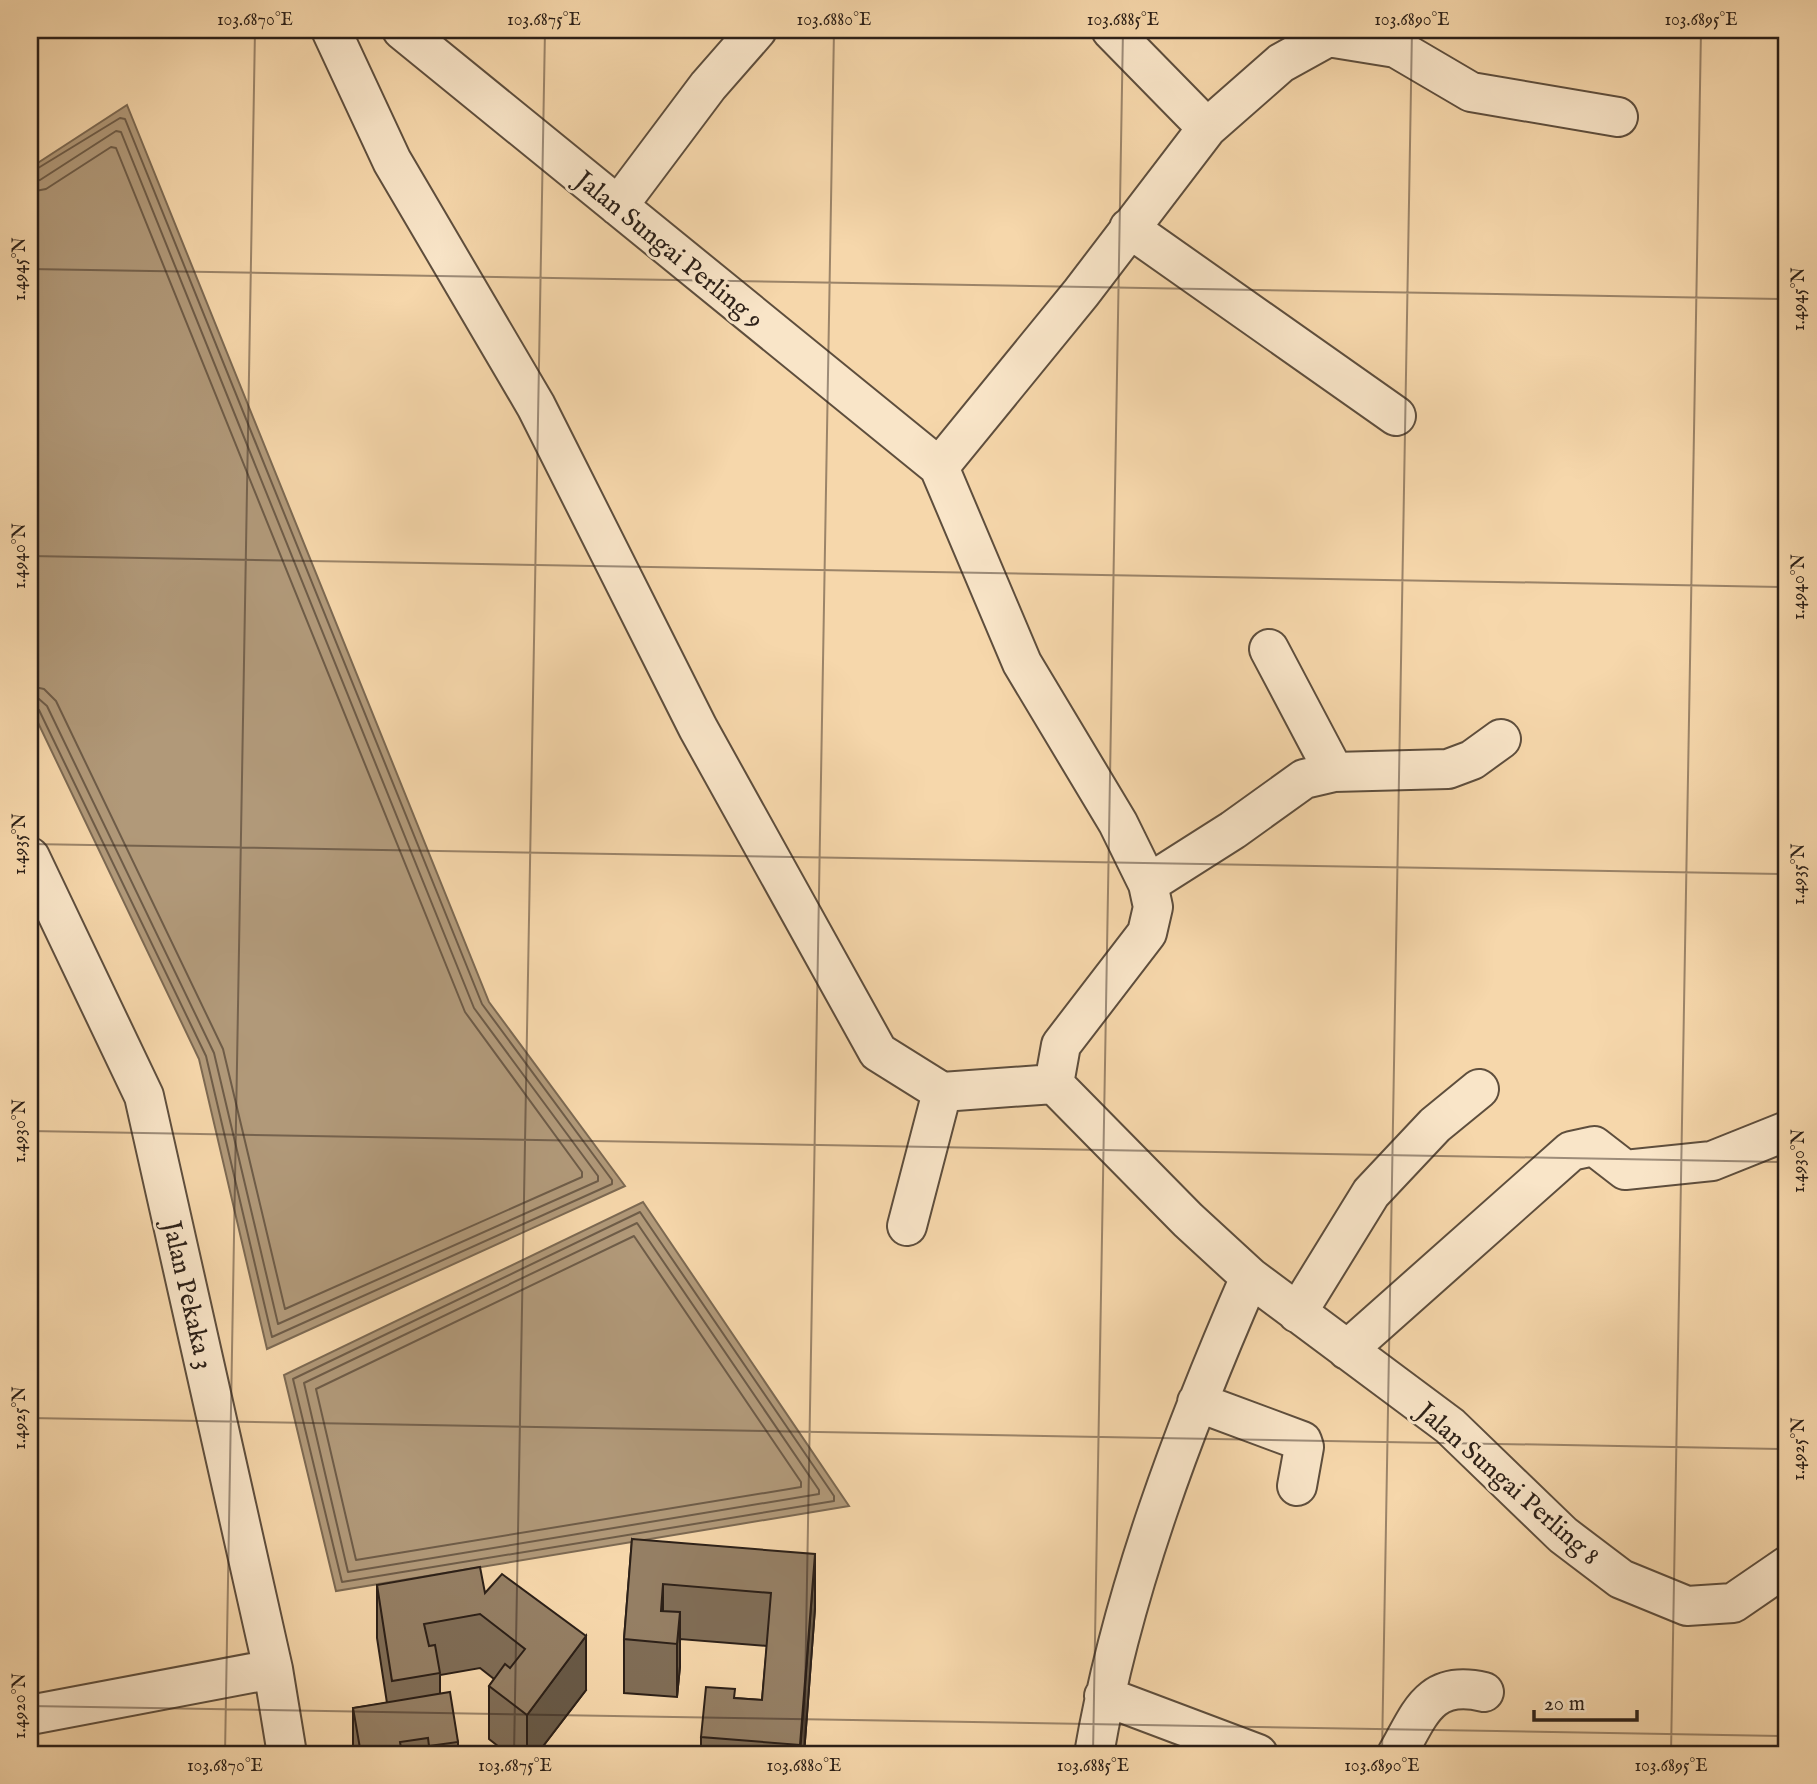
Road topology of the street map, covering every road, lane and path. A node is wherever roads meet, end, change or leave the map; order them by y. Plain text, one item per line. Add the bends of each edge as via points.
1 (331, 30) edge
2 (402, 30) edge
3 (757, 30) edge
4 (1111, 30) edge
5 (1618, 117) dead end
6 (1207, 128) junction
7 (618, 206) junction
8 (1129, 228) junction
9 (1396, 416) dead end
10 (939, 467) junction
11 (1269, 649) dead end
12 (1501, 739) dead end
13 (1334, 772) junction
14 (30, 857) edge
15 (1148, 884) junction
16 (1054, 1084) junction
17 (1479, 1089) dead end
18 (943, 1092) junction
19 (1787, 1131) edge
20 (907, 1226) dead end
21 (1250, 1278) junction
22 (1297, 1313) junction
23 (1347, 1350) junction
24 (1197, 1402) junction
25 (1297, 1486) dead end
26 (1787, 1566) edge
27 (273, 1669) junction
28 (1484, 1692) dead end
29 (1104, 1696) junction
30 (30, 1715) edge
31 (288, 1754) edge
32 (1094, 1754) edge
33 (1258, 1754) edge
34 (1396, 1754) edge

1 - 18 street via 392,161 536,406 698,728 878,1052
2 - 7 street, Jalan Sungai Perling 9
3 - 7 street via 708,86
4 - 6 street
5 - 6 street via 1471,92 1396,48 1328,37 1281,63
6 - 8 street
7 - 10 street, Jalan Sungai Perling 9
8 - 9 street
8 - 10 street
10 - 15 street via 1022,663 1118,823
11 - 13 street
12 - 13 street via 1472,760 1448,769
13 - 15 street via 1304,779
14 - 27 street, Jalan Pekaka 3 via 144,1096
15 - 16 street via 1153,907 1147,933 1061,1045
16 - 18 street
16 - 21 street, Jalan Sungai Perling 8
17 - 22 street via 1435,1125 1371,1193
18 - 20 street
19 - 23 street via 1712,1161 1625,1170 1594,1146 1571,1152
21 - 22 street, Jalan Sungai Perling 8
21 - 24 street
22 - 23 street, Jalan Sungai Perling 8
23 - 26 street, Jalan Sungai Perling 8 via 1450,1426 1563,1535 1620,1579 1687,1606 1734,1603
24 - 25 street via 1302,1441
24 - 29 street via 1164,1494
27 - 30 street
27 - 31 street, Jalan Pekaka 3
28 - 34 street via 1462,1687 1428,1700
29 - 32 street
29 - 33 street

